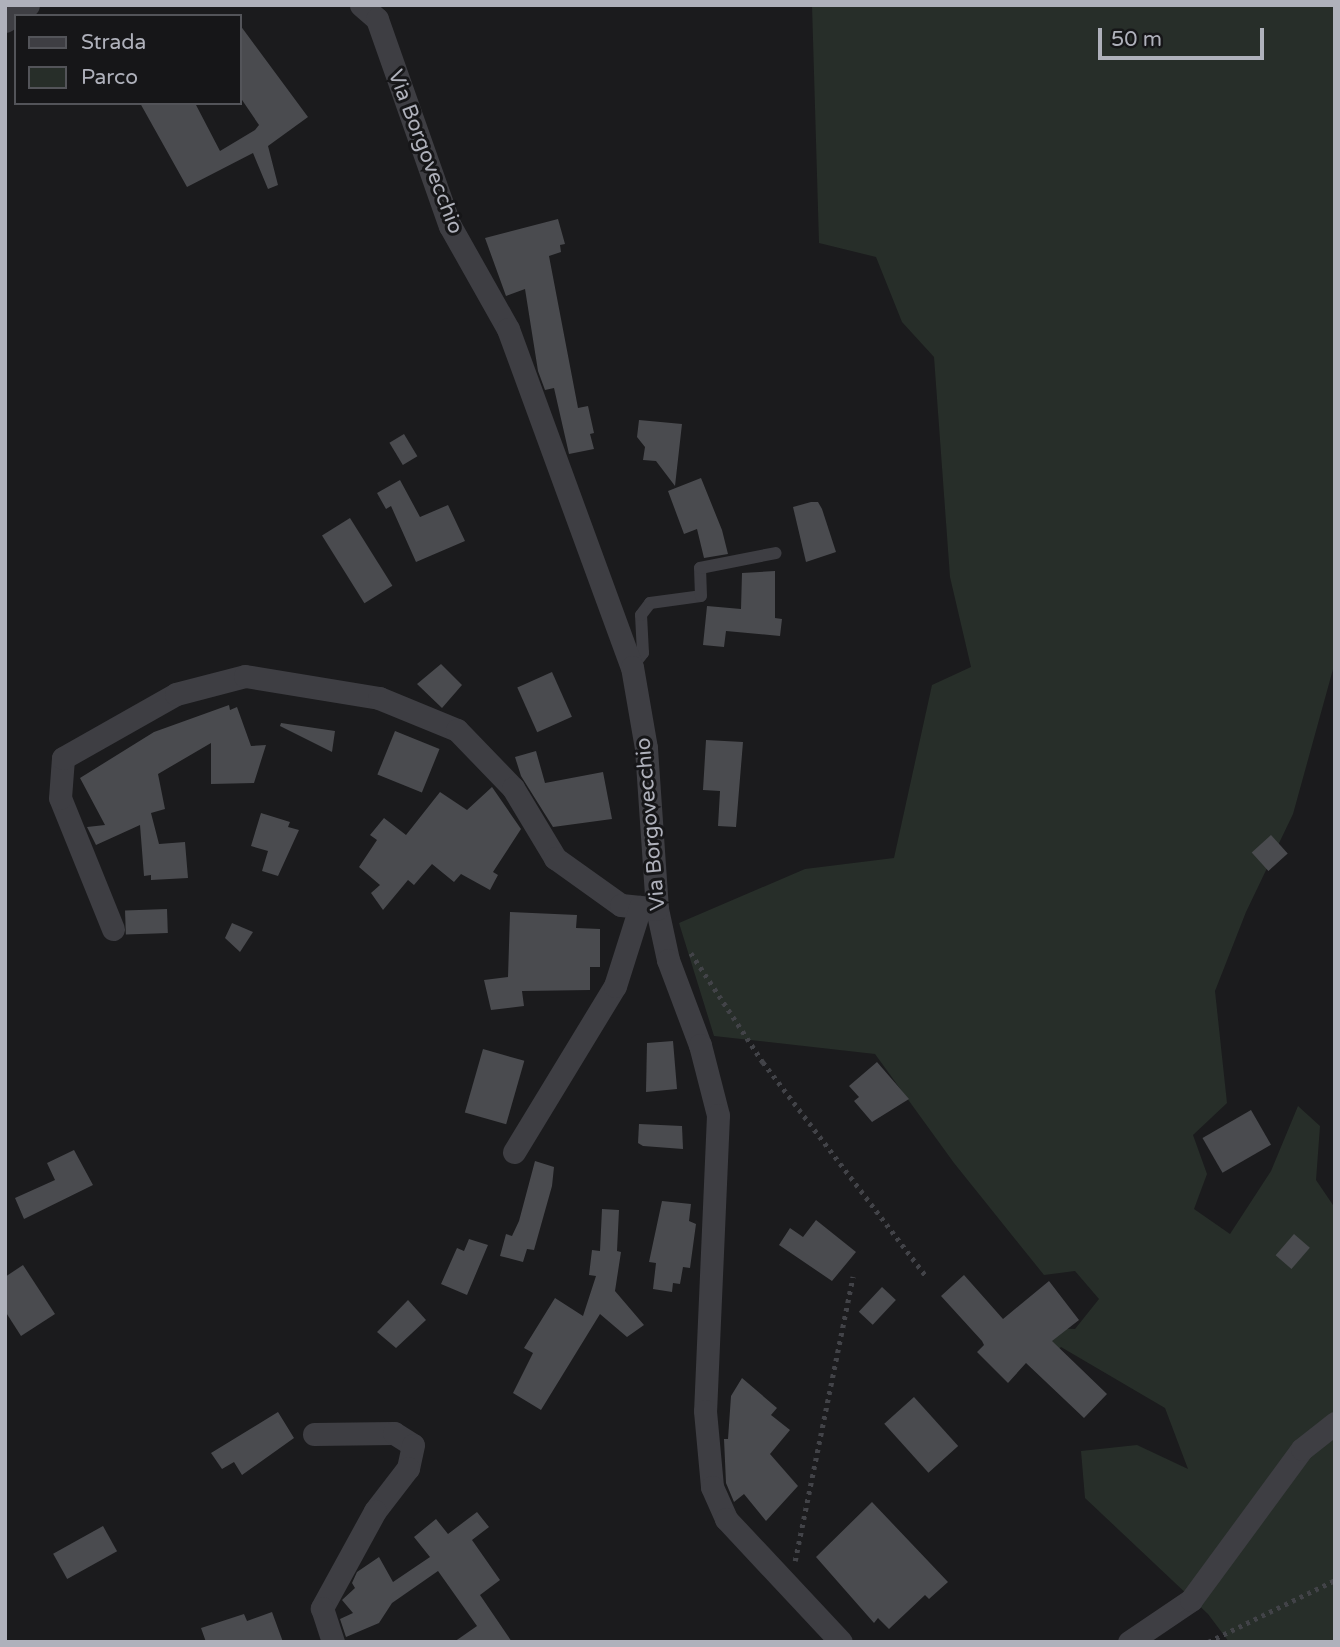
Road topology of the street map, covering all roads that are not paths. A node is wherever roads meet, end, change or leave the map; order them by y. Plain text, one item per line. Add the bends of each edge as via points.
1 (361, 5) edge
2 (776, 553) dead end
3 (632, 667) junction
4 (648, 908) junction
5 (113, 929) dead end
6 (514, 1152) dead end
7 (1335, 1423) edge
8 (314, 1434) dead end
9 (333, 1642) edge
10 (841, 1642) edge
11 (1129, 1642) edge

1 - 3 street, Via Borgovecchio via 377,19 450,226 508,328
2 - 3 lane via 700,568 701,596 650,603 641,615 643,653
3 - 4 street, Via Borgovecchio via 646,748
4 - 5 street via 621,905 555,858 513,788 457,730 379,698 245,676 176,694 63,758 60,799
4 - 6 street via 615,986
4 - 10 street, Via Borgovecchio via 718,1115 705,1411 712,1487 726,1518
7 - 11 street via 1302,1448 1191,1600
8 - 9 street via 394,1433 413,1445 408,1468 375,1511 322,1608

